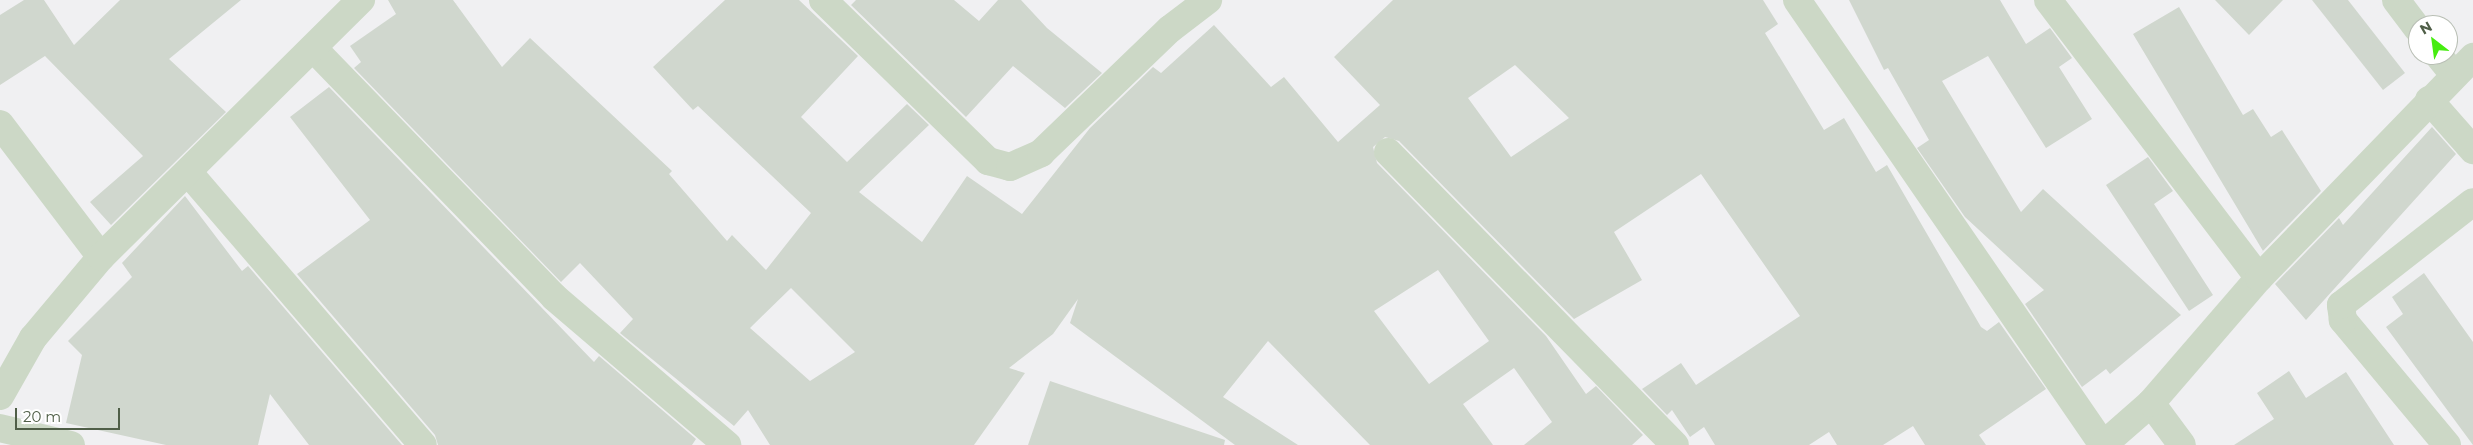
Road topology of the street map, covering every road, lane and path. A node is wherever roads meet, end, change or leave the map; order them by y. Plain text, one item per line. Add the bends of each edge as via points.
1 (361, 0) edge
2 (823, 0) edge
3 (1208, 0) edge
4 (1797, 0) edge
5 (2048, 0) edge
6 (2396, 0) edge
7 (2408, 16) edge
8 (313, 48) junction
9 (2453, 65) edge
10 (2429, 100) junction
11 (0, 124) edge
12 (2473, 150) edge
13 (1388, 152) dead end
14 (188, 172) junction
15 (2473, 202) edge
16 (101, 257) junction
17 (2259, 278) junction
18 (0, 396) edge
19 (2152, 403) junction
20 (0, 428) edge
21 (71, 445) edge
22 (423, 445) edge
23 (728, 445) edge
24 (1675, 445) edge
25 (2103, 445) edge
26 (2182, 445) edge
27 (2447, 445) edge

1 - 8 street
2 - 3 street via 988,161 1010,167 1041,152 1170,29
4 - 25 street
5 - 17 street
6 - 7 street
8 - 14 street
8 - 23 street via 554,296
9 - 10 street
10 - 12 street
10 - 17 street
11 - 16 street
13 - 24 street
14 - 16 street
14 - 22 street
15 - 27 street via 2341,305 2343,320
16 - 18 street via 33,338
17 - 19 street
19 - 25 street
19 - 26 street
20 - 21 street

